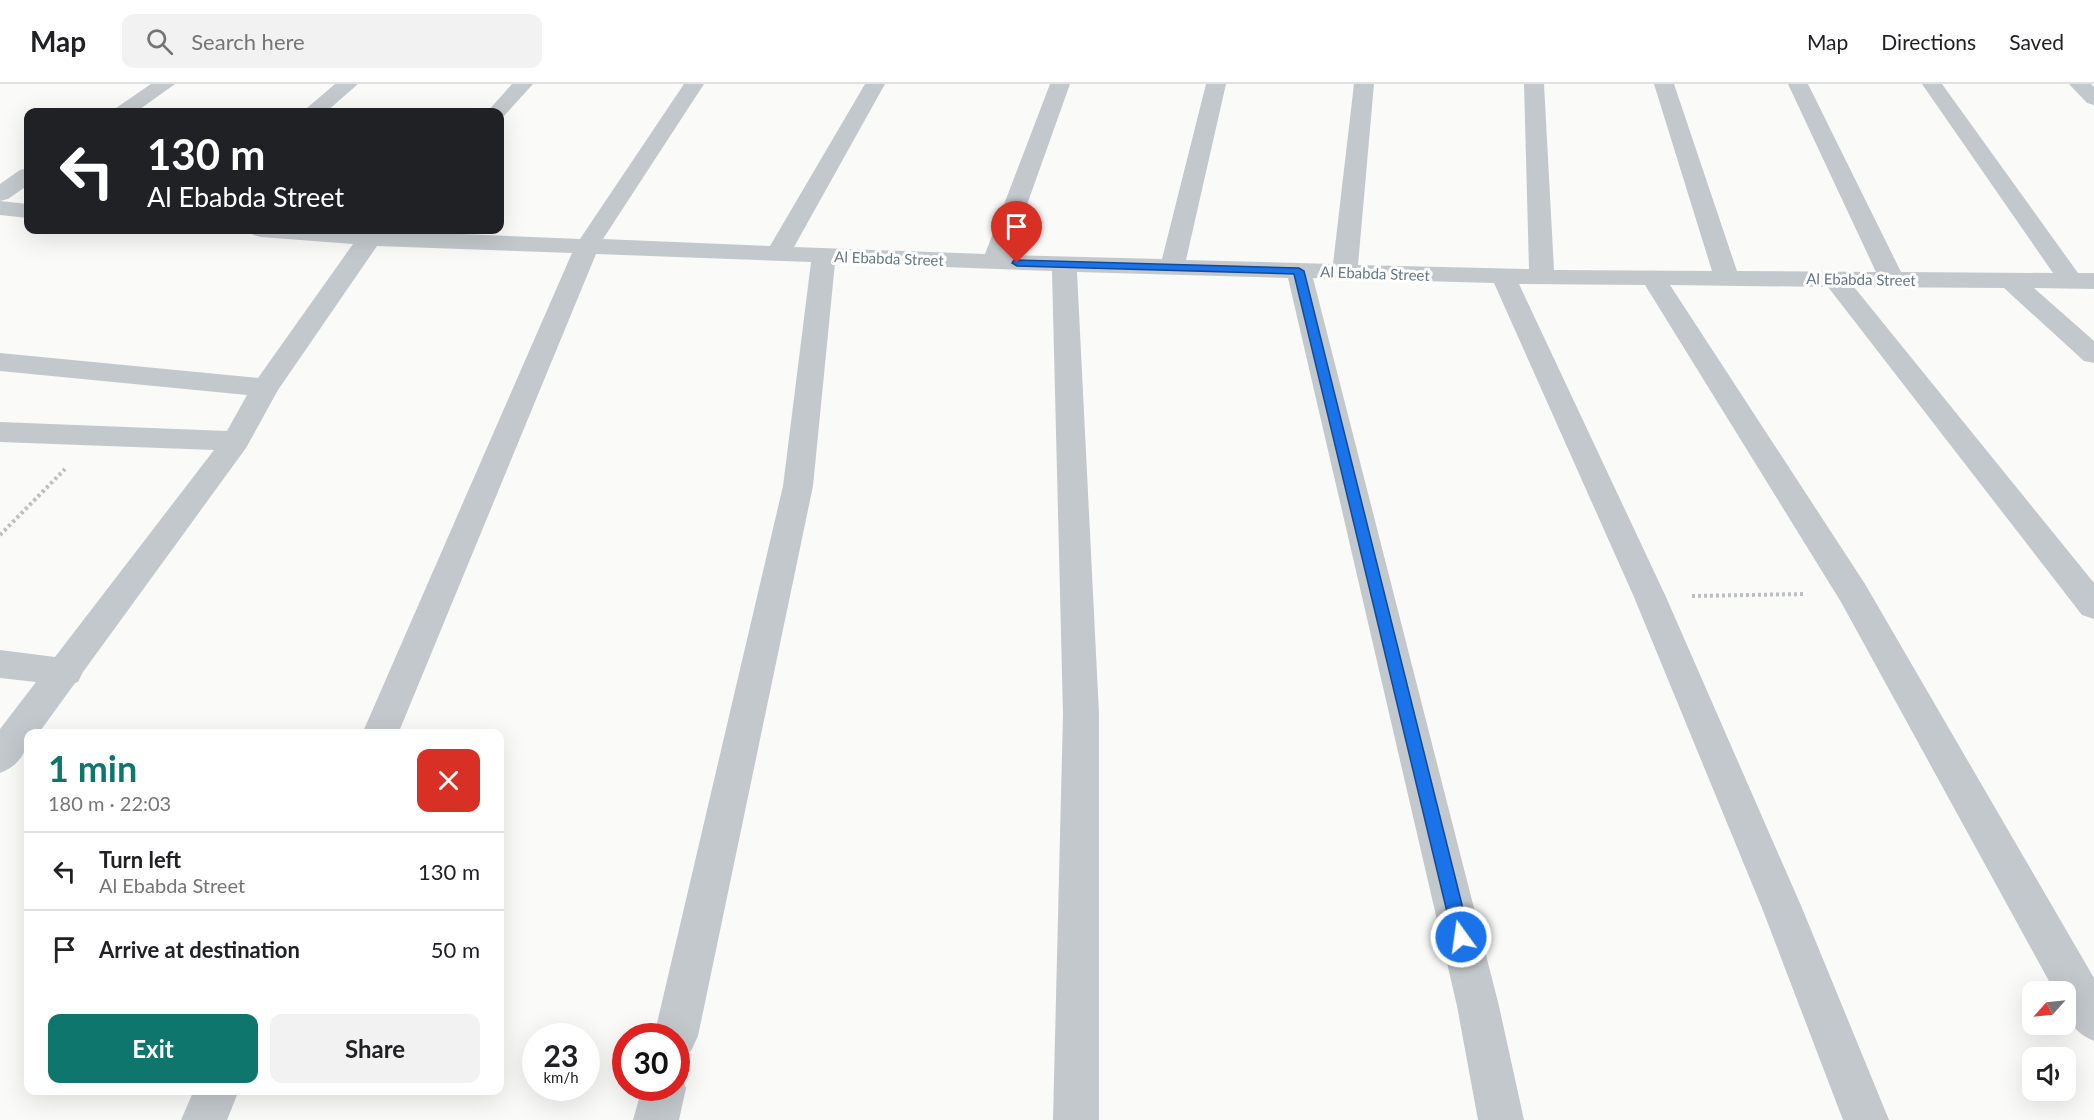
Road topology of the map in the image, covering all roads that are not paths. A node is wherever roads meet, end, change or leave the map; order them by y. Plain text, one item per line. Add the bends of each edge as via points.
1 (165, 84) edge
2 (348, 84) edge
3 (523, 84) edge
4 (694, 84) edge
5 (875, 84) edge
6 (1060, 84) edge
7 (1216, 84) edge
8 (1364, 84) edge
9 (1534, 84) edge
10 (1664, 84) edge
11 (1798, 84) edge
12 (1932, 84) edge
13 (2079, 84) edge
14 (2094, 99) edge
15 (129, 108) edge
16 (319, 108) edge
17 (501, 108) edge
18 (24, 178) edge
19 (0, 194) edge
20 (0, 208) edge
21 (24, 211) edge
22 (374, 234) edge
23 (587, 246) junction
24 (778, 253) junction
25 (824, 255) junction
26 (994, 262) junction
27 (1064, 264) junction
28 (1172, 267) junction
29 (1299, 271) junction
30 (1346, 272) junction
31 (1503, 276) junction
32 (1542, 277) junction
33 (1652, 277) junction
34 (1727, 277) junction
35 (1834, 278) junction
36 (1893, 279) junction
37 (2011, 281) junction
38 (2083, 281) edge
39 (2094, 355) edge
40 (0, 362) edge
41 (266, 388) junction
42 (0, 432) edge
43 (236, 441) junction
44 (2094, 606) edge
45 (0, 664) edge
46 (66, 672) junction
47 (382, 729) edge
48 (0, 757) edge
49 (2094, 1019) edge
50 (679, 1023) edge
51 (215, 1095) edge
52 (661, 1101) edge
53 (204, 1120) edge
54 (656, 1120) edge
55 (1076, 1120) edge
56 (1501, 1120) edge
57 (1866, 1120) edge

1 - 15 street
2 - 16 street
3 - 17 street
4 - 23 street
5 - 24 street
6 - 26 street
7 - 28 street
8 - 30 street
9 - 32 street
10 - 34 street
11 - 36 street
12 - 38 street
13 - 14 street
18 - 19 street
20 - 21 street
22 - 23 street, Al Ebabda Street
22 - 41 street
23 - 24 street, Al Ebabda Street
23 - 47 street
24 - 25 street, Al Ebabda Street
25 - 26 street, Al Ebabda Street
25 - 50 street via 798,486
26 - 27 street, Al Ebabda Street
27 - 28 street, Al Ebabda Street
27 - 55 street via 1081,714
28 - 29 street, Al Ebabda Street
29 - 30 street, Al Ebabda Street
29 - 56 street via 1478,1006
30 - 31 street, Al Ebabda Street
31 - 32 street, Al Ebabda Street
31 - 57 street via 1650,597 1782,908
32 - 33 street, Al Ebabda Street
33 - 34 street, Al Ebabda Street
33 - 49 street via 1853,593
34 - 35 street, Al Ebabda Street
35 - 36 street, Al Ebabda Street
35 - 44 street
36 - 37 street, Al Ebabda Street
37 - 38 street, Al Ebabda Street
37 - 39 street
40 - 41 street
41 - 43 street
42 - 43 street
43 - 46 street
45 - 46 street
46 - 48 street
51 - 53 street
52 - 54 street

